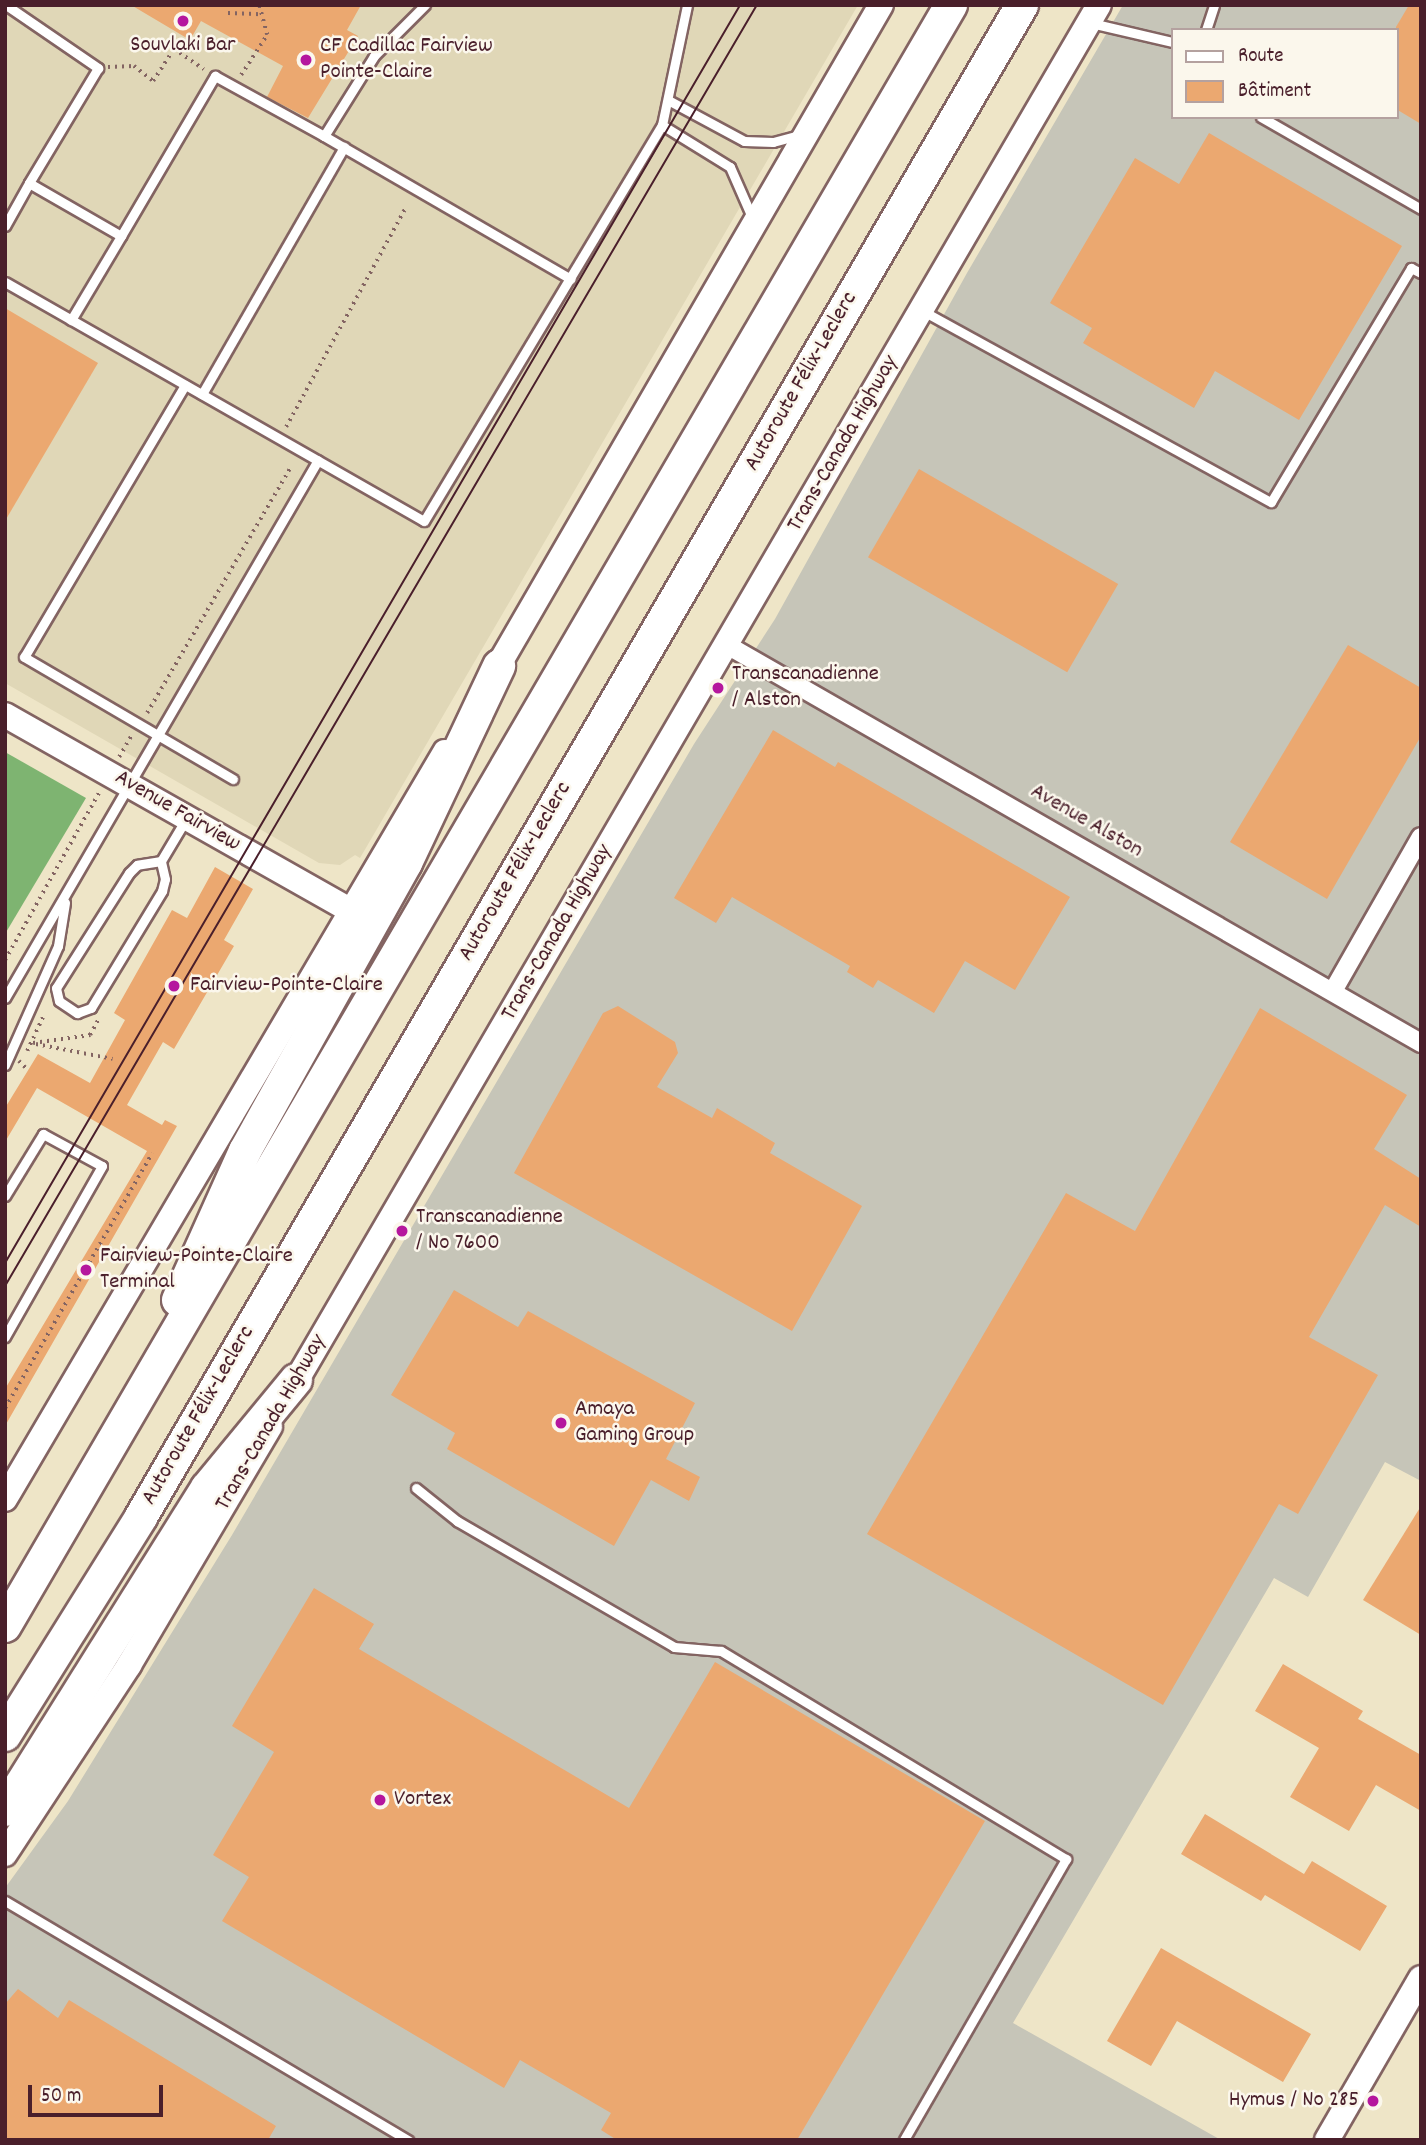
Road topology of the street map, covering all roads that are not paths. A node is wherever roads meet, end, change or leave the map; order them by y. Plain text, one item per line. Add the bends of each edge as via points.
1 (425, 5) edge
2 (687, 5) edge
3 (881, 5) edge
4 (951, 5) edge
5 (1022, 5) edge
6 (1214, 5) edge
7 (6, 6) edge
8 (1094, 14) edge
9 (1207, 28) edge
10 (1170, 41) edge
11 (668, 100) junction
12 (1264, 119) edge
13 (662, 125) junction
14 (807, 133) junction
15 (324, 136) junction
16 (344, 148) junction
17 (29, 183) junction
18 (1421, 209) edge
19 (754, 225) junction
20 (5, 226) edge
21 (121, 236) junction
22 (1421, 273) edge
23 (571, 279) junction
24 (5, 282) edge
25 (922, 310) junction
26 (71, 320) junction
27 (185, 385) junction
28 (202, 394) junction
29 (318, 460) junction
30 (727, 645) junction
31 (499, 666) junction
32 (5, 715) edge
33 (160, 737) junction
34 (233, 779) dead end
35 (130, 786) junction
36 (186, 818) junction
37 (1421, 837) edge
38 (161, 860) junction
39 (66, 898) junction
40 (349, 910) junction
41 (1334, 991) junction
42 (5, 998) edge
43 (1421, 1043) edge
44 (5, 1065) edge
45 (5, 1196) edge
46 (5, 1337) edge
47 (296, 1380) junction
48 (111, 1448) junction
49 (416, 1489) dead end
50 (5, 1499) edge
51 (5, 1626) edge
52 (5, 1735) edge
53 (5, 1810) edge
54 (5, 1854) edge
55 (5, 1901) edge
56 (1421, 1978) edge
57 (408, 2140) edge
58 (904, 2140) edge
59 (1327, 2140) edge

1 - 15 lane via 374,56
2 - 11 lane
3 - 14 main road
4 - 48 highway
5 - 52 highway, Autoroute Félix-Leclerc via 141,1517
6 - 9 lane
7 - 17 lane via 98,68
8 - 10 lane
8 - 25 main road, Trans-Canada Highway
11 - 13 lane
11 - 14 lane via 744,141 773,142
12 - 18 lane
13 - 19 lane via 730,167 744,191
13 - 23 lane
14 - 19 main road
15 - 16 lane
15 - 21 lane via 215,76
16 - 23 lane
16 - 28 lane
17 - 20 lane
17 - 21 lane
19 - 31 main road
21 - 26 lane
22 - 25 lane via 1411,268 1271,502
23 - 29 lane via 424,521
24 - 26 lane
25 - 30 main road, Trans-Canada Highway
26 - 27 lane
27 - 28 lane
27 - 33 lane via 24,657
28 - 29 lane
29 - 33 lane
30 - 41 street, Avenue Alston
30 - 47 main road, Trans-Canada Highway
31 - 40 main road
31 - 48 highway via 406,863 245,1151
32 - 35 main road, Avenue Fairview
33 - 34 lane
33 - 35 lane
35 - 36 main road, Avenue Fairview
35 - 39 lane
36 - 38 lane
36 - 40 main road, Avenue Fairview
37 - 41 street
38 - 38 lane via 136,865 129,873 56,988 59,1001 77,1013 91,1008 162,891
39 - 42 lane
39 - 44 lane via 58,946
40 - 50 main road
41 - 43 street, Avenue Alston
45 - 46 lane via 43,1134 102,1166
47 - 53 highway via 207,1488
47 - 54 main road, Trans-Canada Highway via 149,1633
48 - 51 highway
49 - 58 lane via 457,1521 674,1647 720,1651 1066,1859
55 - 57 lane
56 - 59 main road

